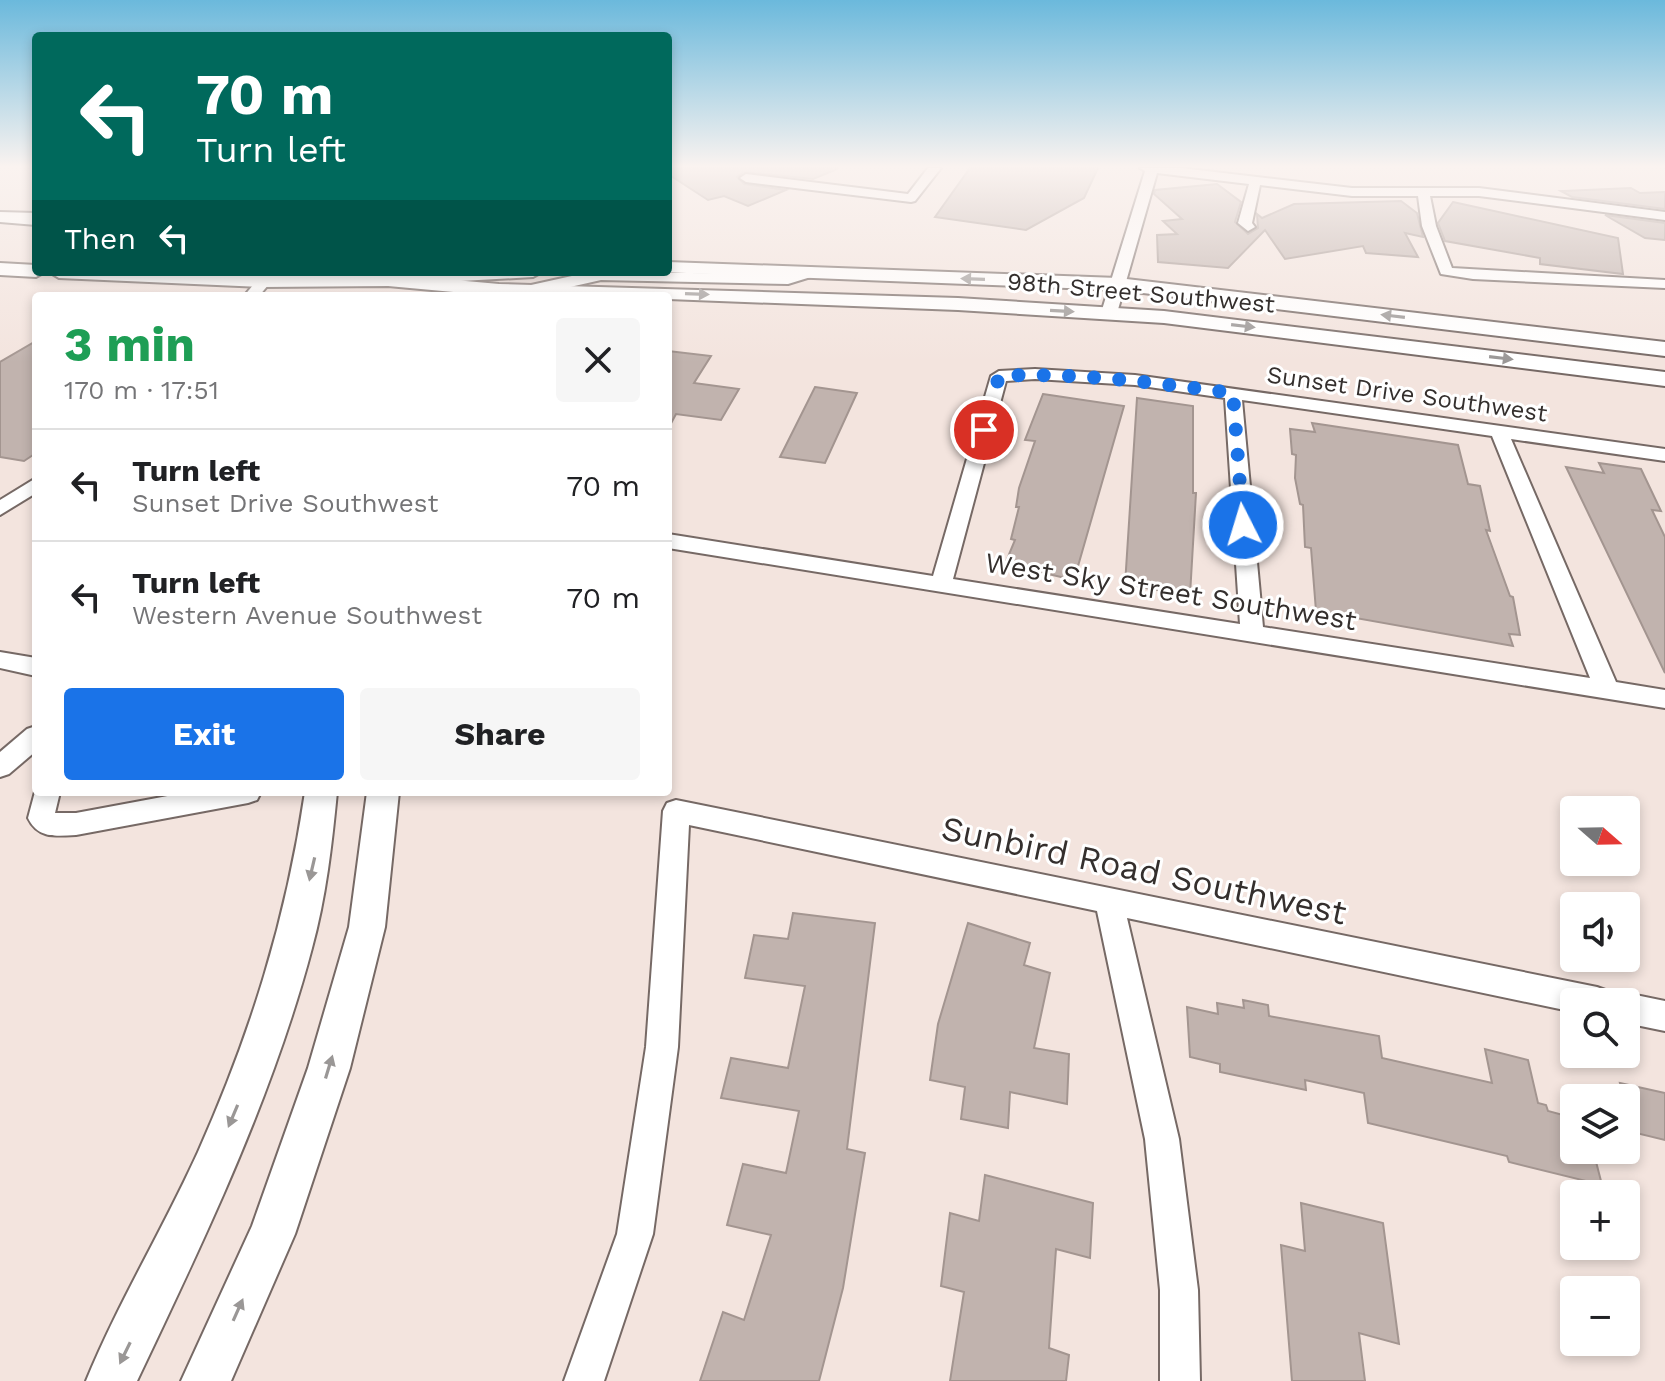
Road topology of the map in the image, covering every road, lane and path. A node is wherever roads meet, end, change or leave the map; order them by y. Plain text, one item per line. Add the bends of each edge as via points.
1 (1132, 232) edge
2 (1431, 232) edge
3 (672, 268) edge
4 (0, 269) edge
5 (32, 271) edge
6 (808, 272) junction
7 (133, 276) edge
8 (598, 276) edge
9 (648, 276) edge
10 (262, 283) edge
11 (1118, 284) junction
12 (1665, 284) edge
13 (566, 285) edge
14 (529, 286) edge
15 (1109, 313) junction
16 (1665, 349) edge
17 (1665, 379) edge
18 (1233, 393) junction
19 (1499, 432) junction
20 (1665, 455) edge
21 (0, 489) edge
22 (32, 491) edge
23 (0, 509) edge
24 (672, 542) edge
25 (941, 584) junction
26 (1252, 635) junction
27 (1, 661) edge
28 (32, 666) edge
29 (1607, 690) junction
30 (1665, 699) edge
31 (32, 739) edge
32 (0, 767) edge
33 (46, 796) edge
34 (225, 796) edge
35 (321, 796) edge
36 (383, 796) edge
37 (1109, 901) junction
38 (1560, 994) edge
39 (1640, 1011) edge
40 (1665, 1016) edge
41 (111, 1381) edge
42 (206, 1381) edge
43 (584, 1381) edge
44 (1180, 1381) edge

1 - 11 street
2 - 12 street via 1446,271
3 - 6 main road, 98th Street Southwest
4 - 5 main road
6 - 9 street via 788,279
11 -> 6 main road, 98th Street Southwest
7 - 10 main road, 98th Street Southwest
8 - 13 street
10 - 14 main road, 98th Street Southwest via 388,280
11 - 15 street
16 -> 11 main road, 98th Street Southwest
13 - 14 main road, 98th Street Southwest
13 -> 15 main road, 98th Street Southwest
15 -> 17 main road, 98th Street Southwest
18 - 19 street, Sunset Drive Southwest
18 - 25 street, Sunset Drive Southwest via 1135,380 999,376
18 - 26 street
19 - 20 street, Sunset Drive Southwest
19 - 29 street
21 - 22 street
22 - 23 street
24 - 25 street, West Sky Street Southwest
25 - 26 street, West Sky Street Southwest
26 - 29 street, West Sky Street Southwest
27 - 28 street
29 - 30 street, West Sky Street Southwest
31 - 32 street
33 - 34 street via 41,818 50,825
35 -> 41 street via 317,848 296,938 253,1067 191,1217
42 -> 36 street via 272,1234 329,1068 367,927
37 - 38 street, Sunbird Road Southwest
37 - 43 street, Sunbird Road Southwest via 676,811 662,1047 635,1234
37 - 44 street via 1162,1139 1179,1290
39 - 40 street

